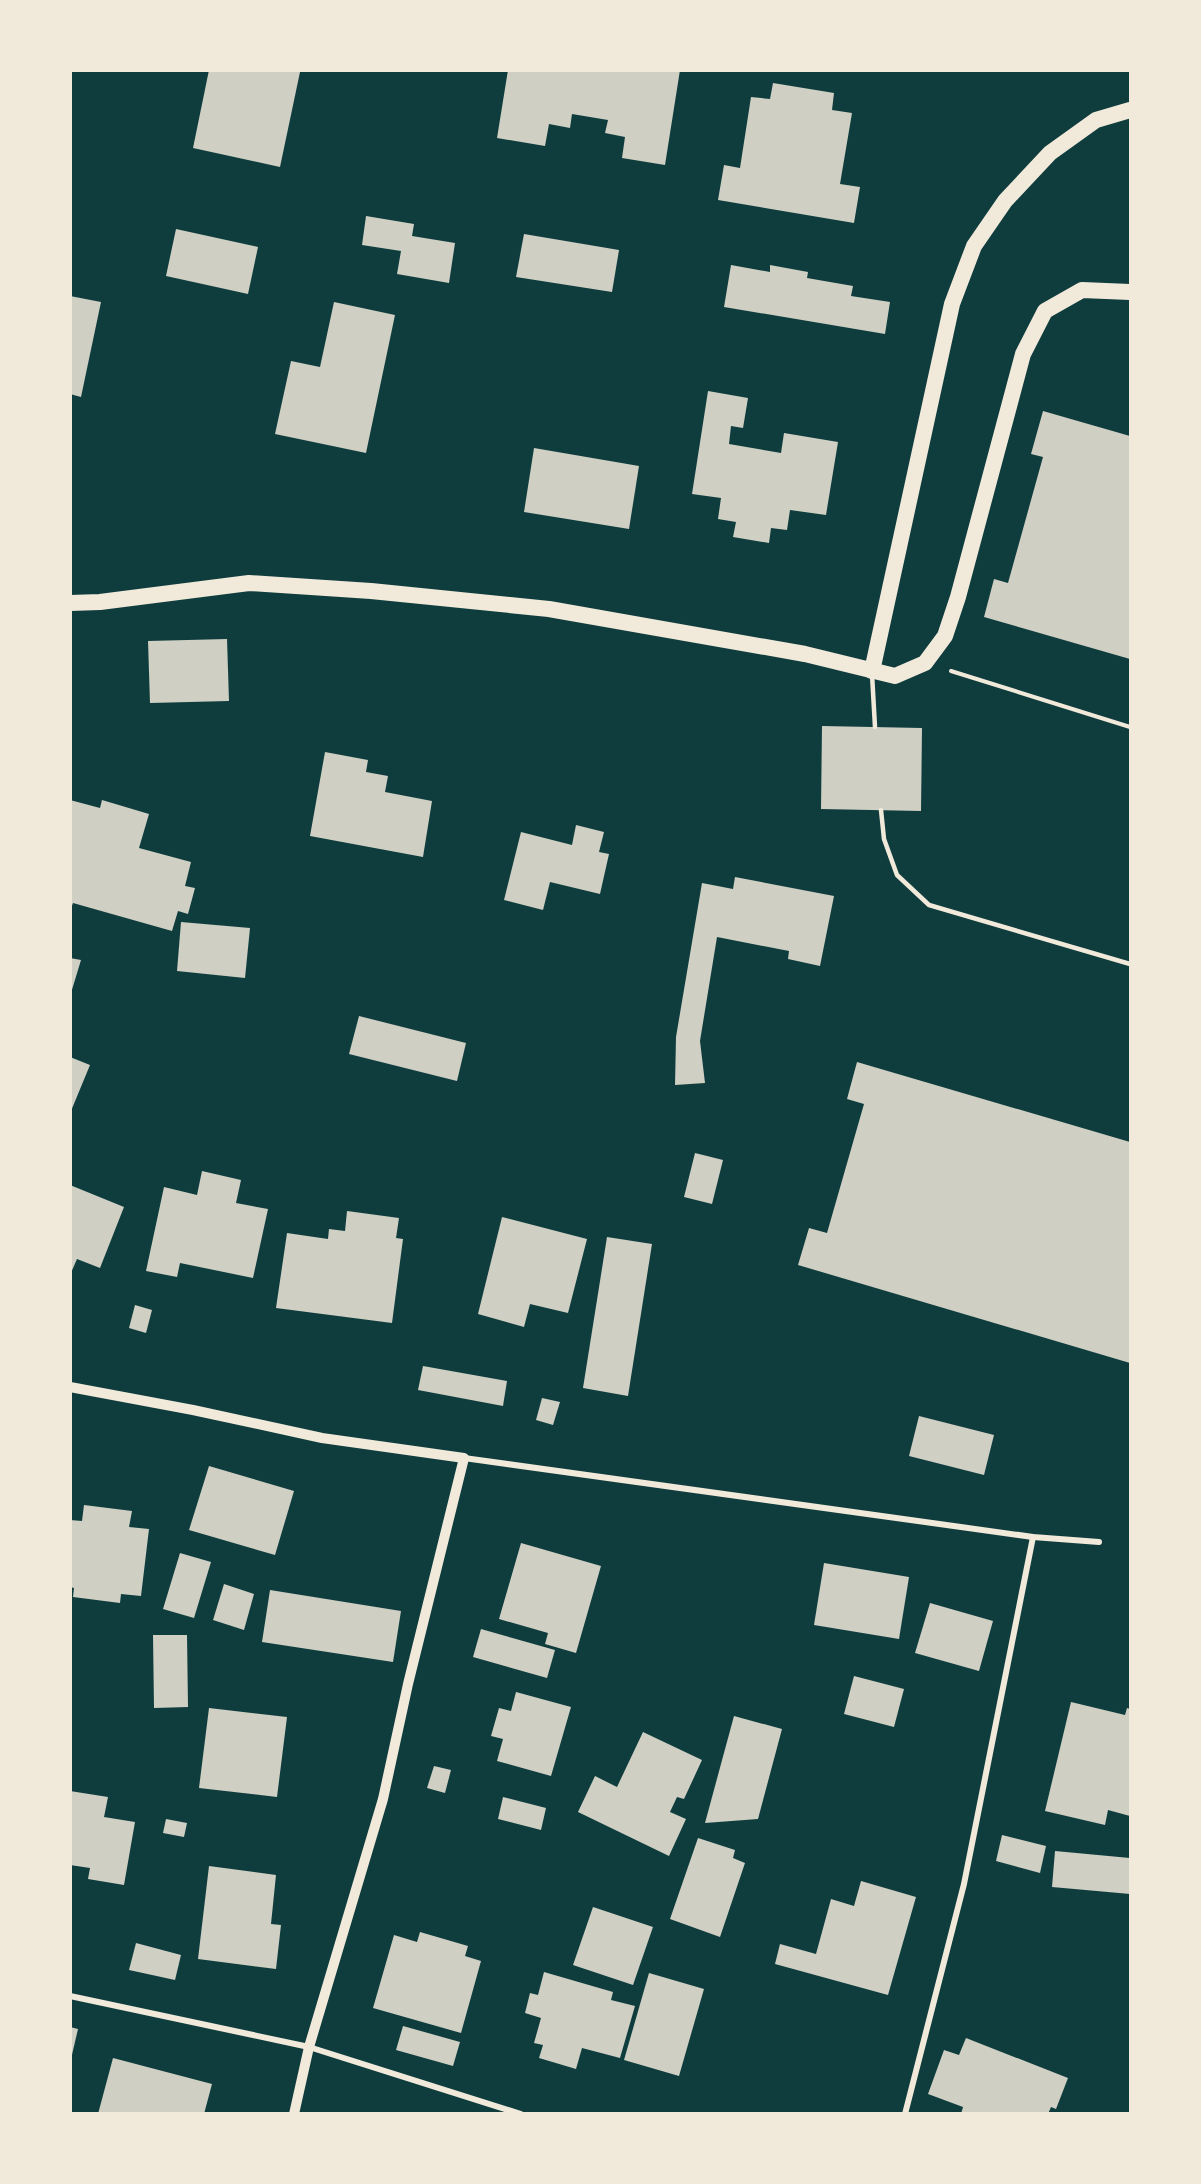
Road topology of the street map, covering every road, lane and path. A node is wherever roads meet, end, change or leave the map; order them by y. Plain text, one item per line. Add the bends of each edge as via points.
1 (1131, 110) edge
2 (1131, 292) edge
3 (70, 603) edge
4 (925, 663) junction
5 (872, 671) junction
6 (1131, 726) edge
7 (875, 727) dead end
8 (881, 810) dead end
9 (1131, 964) edge
10 (70, 1387) edge
11 (464, 1458) junction
12 (1033, 1537) junction
13 (1099, 1542) dead end
14 (70, 1996) edge
15 (309, 2047) junction
16 (294, 2114) edge
17 (521, 2114) edge
18 (905, 2114) edge

1 - 5 highway via 1096,120 1050,153 1005,201 974,246 952,304
2 - 4 highway via 1082,290 1045,311 1023,354 945,636
3 - 5 highway via 249,583 371,591 549,609 805,654
4 - 5 highway via 895,676
4 - 6 path
5 - 7 lane
8 - 9 lane via 884,839 897,875 929,905
10 - 11 street via 322,1438
11 - 12 street
11 - 15 street via 383,1799
12 - 13 street
12 - 18 street via 964,1884
14 - 15 street
15 - 16 street
15 - 17 street

